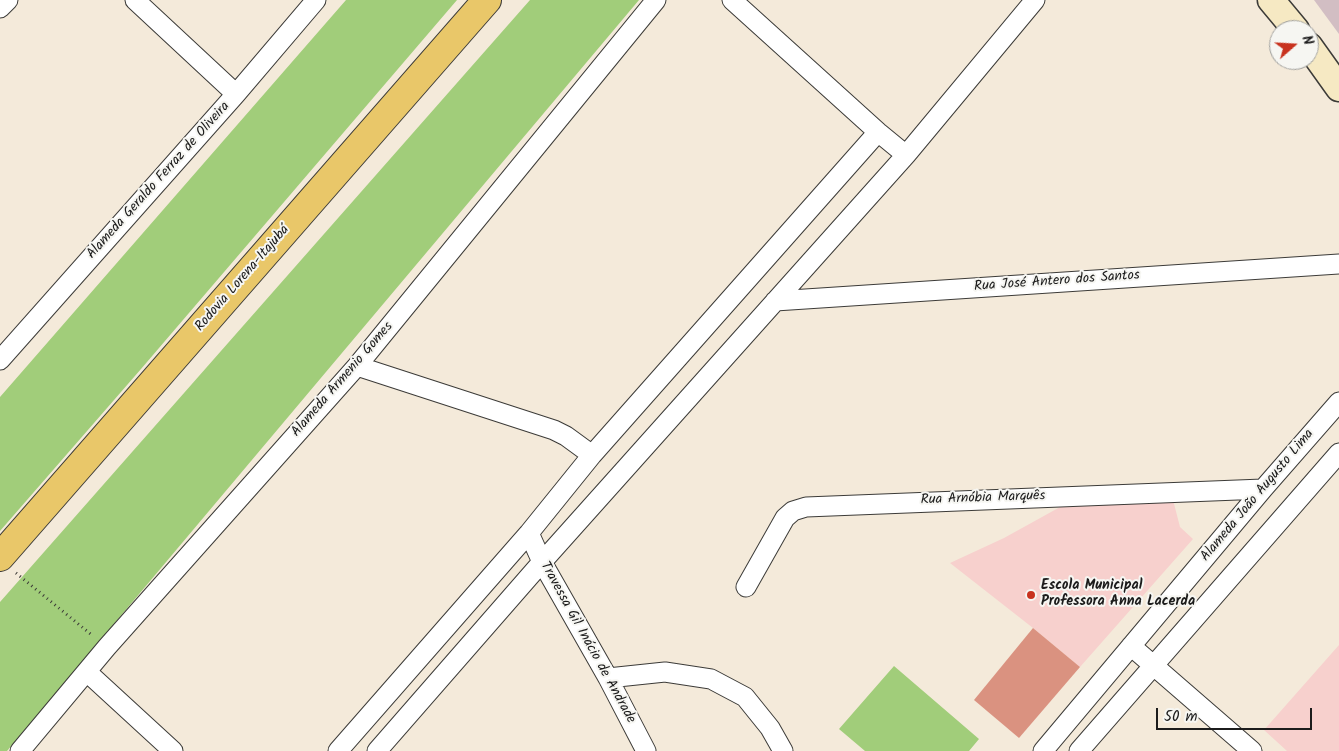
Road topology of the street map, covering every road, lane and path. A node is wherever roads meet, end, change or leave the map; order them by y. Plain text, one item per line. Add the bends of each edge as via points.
1 (8, 0) edge
2 (135, 0) edge
3 (316, 0) edge
4 (486, 0) edge
5 (656, 0) edge
6 (732, 0) edge
7 (1035, 0) edge
8 (1271, 0) edge
9 (1277, 0) edge
10 (0, 8) edge
11 (1288, 20) edge
12 (1290, 20) edge
13 (1319, 60) edge
14 (1339, 88) edge
15 (236, 94) junction
16 (878, 132) junction
17 (906, 155) junction
18 (1339, 264) edge
19 (775, 301) junction
20 (0, 360) edge
21 (357, 366) junction
22 (1339, 402) edge
23 (1339, 453) edge
24 (592, 455) junction
25 (1263, 489) junction
26 (529, 533) junction
27 (542, 562) junction
28 (8, 565) edge
29 (746, 587) dead end
30 (1131, 646) junction
31 (107, 647) junction
32 (1153, 665) junction
33 (87, 672) junction
34 (608, 678) junction
35 (20, 751) edge
36 (173, 751) edge
37 (338, 751) edge
38 (376, 751) edge
39 (646, 751) edge
40 (783, 751) edge
41 (1043, 751) edge
42 (1079, 751) edge
43 (1252, 751) edge

1 - 10 street
2 - 15 street
3 - 15 street, Alameda Geraldo Ferraz de Oliveira
4 - 28 highway, Rodovia Lorena-Itajubá
5 - 21 street, Alameda Armenio Gomes
6 - 16 street
7 - 17 street
8 - 11 main road
9 - 12 main road
13 - 14 main road
15 - 20 street, Alameda Geraldo Ferraz de Oliveira
16 - 17 street
16 - 24 street
17 - 19 street
18 - 19 street, Rua José Antero dos Santos
19 - 27 street
21 - 24 street via 554,430
21 - 31 street, Alameda Armenio Gomes
22 - 25 street, Alameda João Augusto Lima
23 - 32 street
24 - 26 street
25 - 29 street, Rua Arnóbia Marquês via 806,506 785,518
25 - 30 street, Alameda João Augusto Lima
26 - 27 street, Travessa Gil Inácio de Andrade
26 - 37 street
27 - 34 street, Travessa Gil Inácio de Andrade
27 - 38 street
28 - 31 path
30 - 32 street
30 - 41 street, Alameda João Augusto Lima
31 - 33 street, Alameda Armenio Gomes
32 - 42 street
32 - 43 street
33 - 35 street, Alameda Armenio Gomes
33 - 36 street
34 - 39 street, Travessa Gil Inácio de Andrade
34 - 40 street via 665,672 711,679 745,697 770,728

